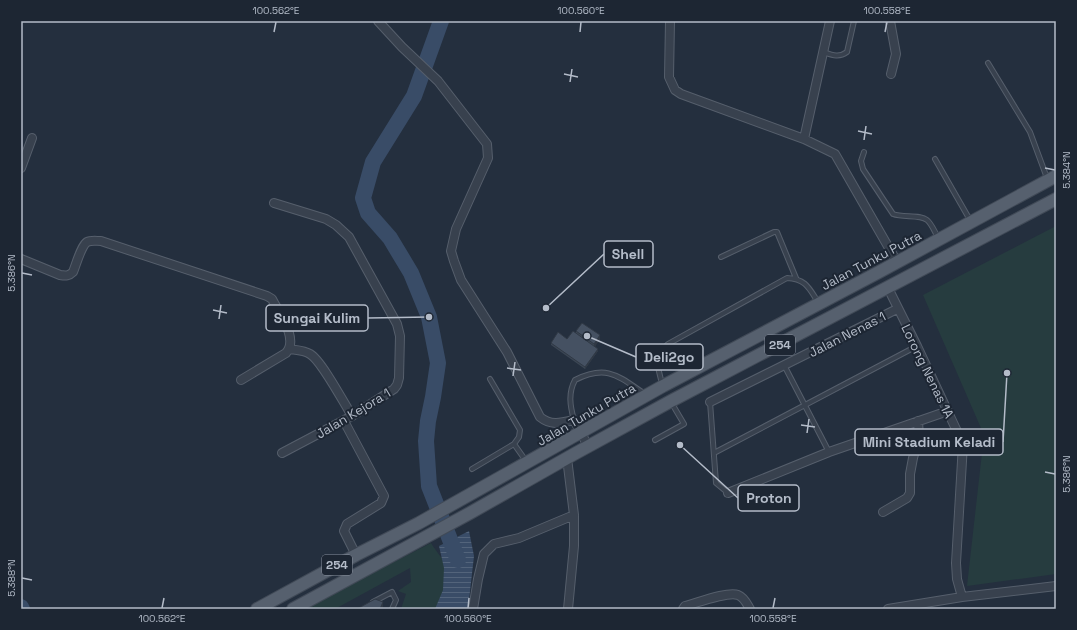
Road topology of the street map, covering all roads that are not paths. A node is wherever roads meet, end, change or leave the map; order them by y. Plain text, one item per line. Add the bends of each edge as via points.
1 (378, 21) edge
2 (670, 21) edge
3 (830, 21) edge
4 (854, 21) edge
5 (890, 21) edge
6 (823, 52) junction
7 (988, 63) dead end
8 (891, 74) dead end
9 (32, 138) dead end
10 (804, 139) junction
11 (864, 152) dead end
12 (935, 159) dead end
13 (21, 168) edge
14 (1052, 178) edge
15 (1056, 199) edge
16 (274, 203) dead end
17 (971, 222) junction
18 (939, 239) junction
19 (721, 257) dead end
20 (902, 259) junction
21 (23, 260) edge
22 (796, 278) junction
23 (854, 285) junction
24 (888, 288) junction
25 (819, 304) junction
26 (898, 309) junction
27 (917, 346) junction
28 (289, 350) junction
29 (784, 365) junction
30 (490, 379) dead end
31 (241, 380) dead end
32 (663, 386) junction
33 (646, 395) junction
34 (671, 401) junction
35 (710, 402) joint
36 (805, 406) junction
37 (948, 411) junction
38 (352, 416) junction
39 (344, 420) junction
40 (574, 420) junction
41 (918, 421) junction
42 (581, 433) junction
43 (655, 440) dead end
44 (514, 444) junction
45 (588, 446) junction
46 (829, 452) junction
47 (282, 453) dead end
48 (714, 453) junction
49 (567, 458) junction
50 (527, 462) junction
51 (472, 469) dead end
52 (728, 493) joint
53 (883, 512) dead end
54 (574, 515) junction
55 (356, 555) junction
56 (311, 580) junction
57 (1056, 586) edge
58 (329, 590) junction
59 (280, 596) junction
60 (962, 597) junction
61 (306, 606) edge
62 (366, 606) edge
63 (257, 609) edge
64 (293, 609) edge
65 (392, 609) edge
66 (473, 609) edge
67 (568, 609) edge
68 (683, 609) edge
69 (750, 609) edge
70 (888, 609) edge

1 - 40 street via 438,81 487,144 488,158 456,230 451,251 454,261 461,280 507,352 540,417 547,422
2 - 10 street via 669,77 675,90
3 - 6 street
4 - 6 lane via 847,52 842,56 836,56
5 - 8 street via 896,54
6 - 10 street
7 - 14 lane via 1030,132
9 - 13 street
10 - 20 street via 835,154
11 - 18 lane via 861,161 863,170 893,214 928,220
12 - 17 lane
14 - 17 main road, Jalan Tunku Putra / 254
15 - 24 main road, 254
16 - 38 street, Jalan Kejora 1 via 326,220 343,231 359,253 397,324 400,336 397,385
17 - 18 main road, Jalan Tunku Putra / 254
18 - 20 main road, Jalan Tunku Putra / 254
19 - 22 lane via 776,232
20 - 23 main road, Jalan Tunku Putra / 254
20 - 24 main road via 891,276
21 - 28 street via 60,275 70,275 84,246 88,242 100,241 265,295 272,299 291,336
22 - 25 lane via 804,282
22 - 32 lane via 787,278 668,344 660,352 657,360
23 - 24 main road via 873,284
23 - 25 main road, Jalan Tunku Putra / 254
24 - 26 street, Lorong Nenas 1A
24 - 34 main road, 254
25 - 32 main road, Jalan Tunku Putra / 254
26 - 27 street, Lorong Nenas 1A
26 - 29 street, Jalan Nenas 1
27 - 36 lane
27 - 37 street, Lorong Nenas 1A
28 - 31 street
28 - 38 street via 311,354
29 - 35 street, Jalan Nenas 1
29 - 36 lane
30 - 44 lane via 520,430
32 - 33 main road, Jalan Tunku Putra / 254
33 - 40 lane via 613,374 602,372 583,376 575,380 570,392
33 - 42 main road, Jalan Tunku Putra / 254
34 - 43 lane via 684,424
34 - 45 main road, 254
35 - 48 lane
36 - 46 lane
36 - 48 lane
37 - 41 street
37 - 60 street, Lorong Nenas 1A via 963,444 956,563
38 - 39 street, Jalan Kejora 1
39 - 47 street, Jalan Kejora 1
39 - 55 street via 384,496 381,503 344,528
40 - 42 street
41 - 46 street
41 - 53 street via 919,437 910,474 910,493 907,498
42 - 45 street
42 - 50 main road, Jalan Tunku Putra / 254
44 - 50 lane
44 - 51 lane
45 - 49 main road, 254
46 - 52 street
48 - 52 lane via 716,483
49 - 54 street
49 - 58 main road, 254
50 - 55 main road, Jalan Tunku Putra / 254
54 - 66 street via 519,538 494,544 484,554
54 - 67 street
55 - 56 main road, Jalan Tunku Putra / 254
56 - 58 main road via 316,588
56 - 59 main road, Jalan Tunku Putra / 254
57 - 60 street
58 - 61 main road, 254
59 - 61 main road via 299,597
59 - 63 main road, Jalan Tunku Putra / 254
60 - 70 street
61 - 64 main road, 254
62 - 65 lane via 392,592 396,600
68 - 69 street via 685,606 730,594 739,595

